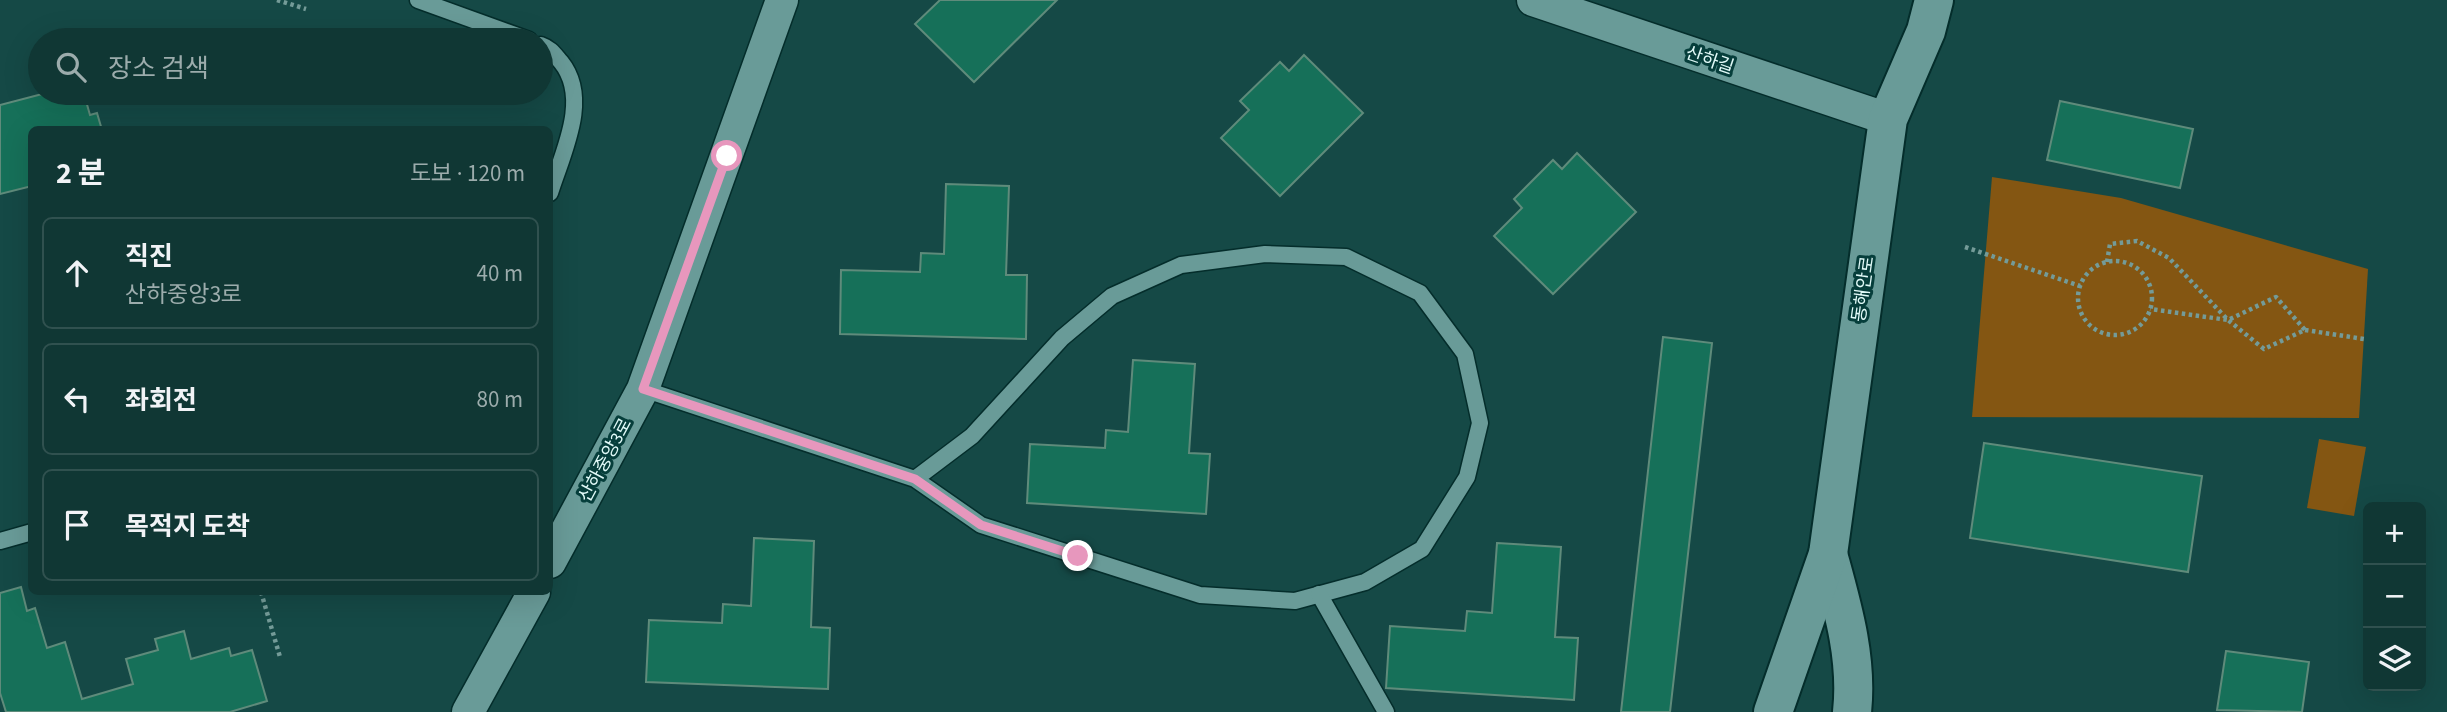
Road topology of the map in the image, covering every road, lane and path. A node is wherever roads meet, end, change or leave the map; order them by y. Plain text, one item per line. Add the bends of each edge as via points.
1 (277, 0) edge
2 (418, 0) edge
3 (782, 0) edge
4 (1532, 0) edge
5 (306, 9) dead end
6 (1930, 16) edge
7 (496, 28) edge
8 (553, 53) edge
9 (1888, 119) junction
10 (553, 183) edge
11 (1965, 247) dead end
12 (2107, 262) junction
13 (2080, 286) junction
14 (2150, 309) junction
15 (2228, 320) junction
16 (2305, 330) junction
17 (2364, 338) dead end
18 (643, 389) junction
19 (915, 479) junction
20 (28, 534) edge
21 (0, 541) edge
22 (1828, 554) junction
23 (553, 556) edge
24 (1320, 594) junction
25 (262, 595) edge
26 (532, 595) edge
27 (280, 657) dead end
28 (468, 712) edge
29 (1386, 712) edge
30 (1773, 712) edge
31 (1852, 712) edge

1 - 5 path
2 - 7 lane
3 - 18 street, 산하중앙3로
4 - 9 street, 산하길
6 - 9 main road, 동해안로
8 - 10 lane via 567,69 574,112
9 - 22 main road, 동해안로
11 - 13 path
12 - 13 path via 2085,275
12 - 14 path via 2120,261 2142,273 2152,296
12 - 15 path via 2110,244 2137,241 2169,258
13 - 14 path via 2085,320 2104,333 2127,333
14 - 15 path
15 - 16 path via 2264,349
15 - 16 path via 2276,297
16 - 17 path
18 - 19 lane
18 - 23 street, 산하중앙3로
19 - 24 lane via 981,525 1200,595 1295,601
19 - 24 lane via 972,436 1062,338 1112,296 1181,265 1265,254 1346,257 1420,293 1465,354 1480,423 1467,477 1422,549 1365,582
20 - 21 lane
22 - 30 main road, 동해안로
22 - 31 main road, 동해안로 via 1847,624 1855,687
24 - 29 lane
25 - 27 path
26 - 28 street

